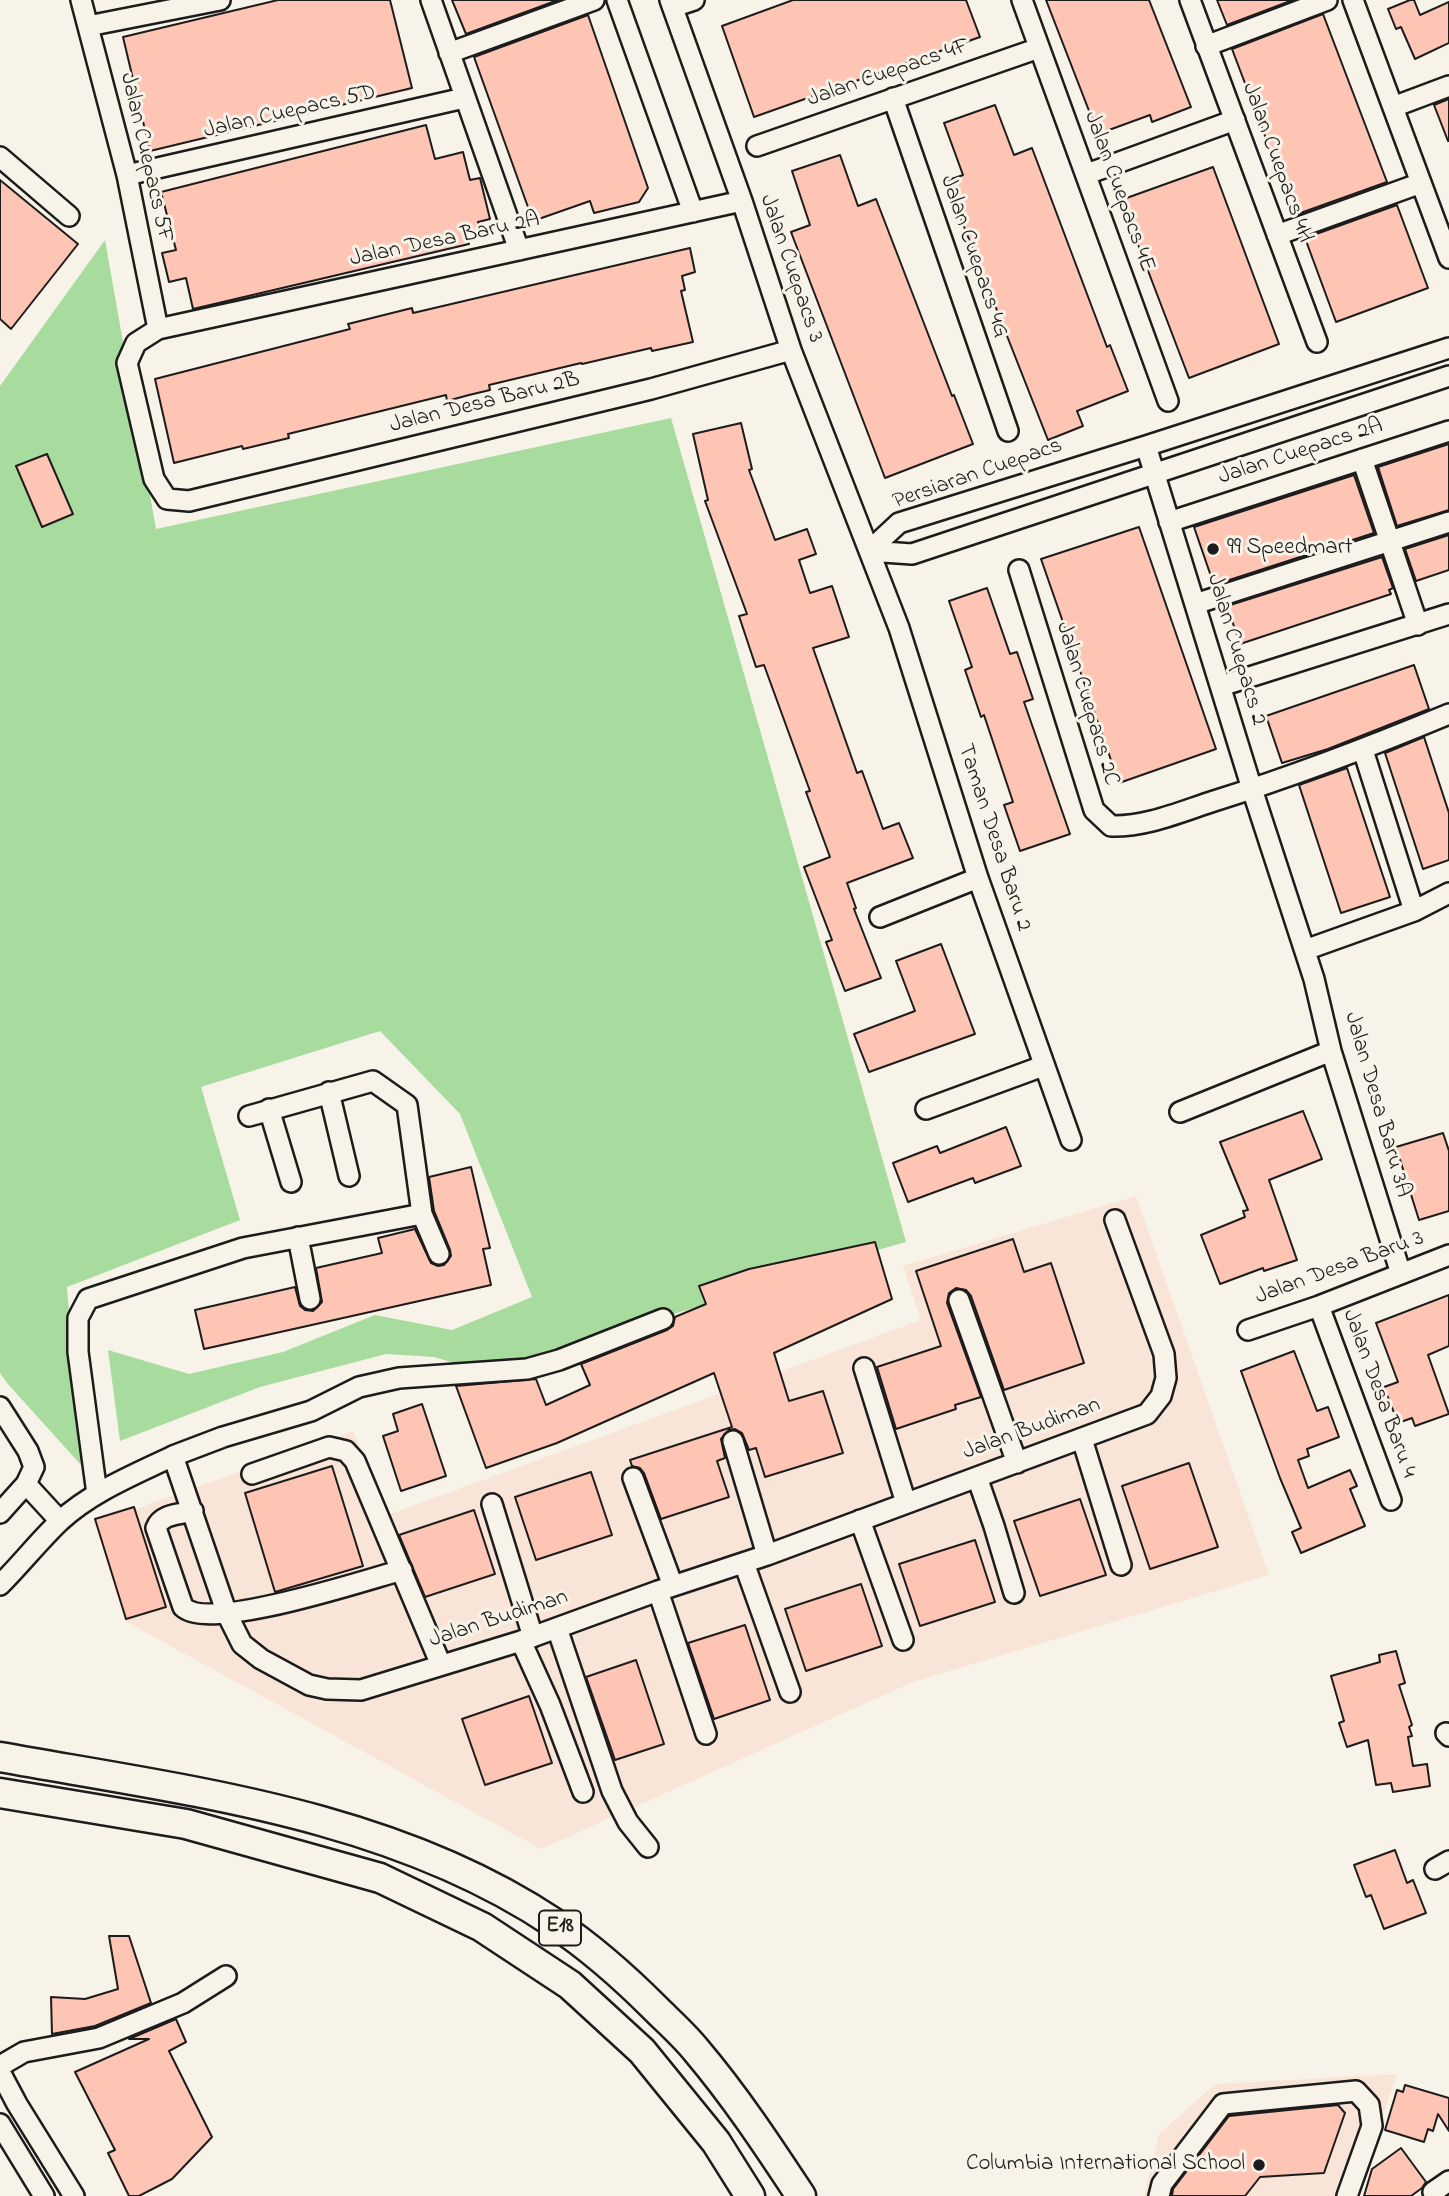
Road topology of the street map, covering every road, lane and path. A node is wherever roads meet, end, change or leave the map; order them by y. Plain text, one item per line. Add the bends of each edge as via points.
1 (81, 0) edge
2 (220, 0) edge
3 (431, 0) edge
4 (594, 0) edge
5 (617, 0) edge
6 (694, 0) edge
7 (1022, 0) edge
8 (1189, 0) edge
9 (1327, 0) edge
10 (1353, 0) edge
11 (671, 4) edge
12 (88, 26) junction
13 (1206, 46) junction
14 (1039, 48) junction
15 (449, 53) junction
16 (1449, 86) edge
17 (464, 98) junction
18 (892, 98) junction
19 (1393, 107) junction
20 (1235, 120) junction
21 (757, 146) dead end
22 (0, 157) edge
23 (1087, 174) junction
24 (127, 175) junction
25 (1421, 183) junction
26 (742, 201) junction
27 (693, 212) junction
28 (69, 216) dead end
29 (1277, 235) junction
30 (519, 250) junction
31 (1449, 258) edge
32 (158, 329) junction
33 (1317, 342) dead end
34 (1449, 348) edge
35 (791, 350) junction
36 (1449, 376) edge
37 (1168, 401) dead end
38 (1008, 431) dead end
39 (1449, 431) edge
40 (1146, 446) junction
41 (1362, 459) junction
42 (1156, 475) junction
43 (1169, 522) junction
44 (1449, 522) edge
45 (1389, 541) junction
46 (869, 551) junction
47 (1019, 570) dead end
48 (1195, 604) junction
49 (1447, 621) edge
50 (1418, 625) junction
51 (1221, 686) junction
52 (1449, 714) edge
53 (1363, 750) junction
54 (1252, 789) junction
55 (978, 878) junction
56 (1449, 893) edge
57 (1414, 911) junction
58 (880, 917) dead end
59 (1305, 950) junction
60 (1331, 1051) junction
61 (1043, 1066) junction
62 (329, 1093) junction
63 (270, 1109) junction
64 (926, 1109) dead end
65 (1180, 1112) dead end
66 (249, 1116) dead end
67 (1071, 1140) dead end
68 (349, 1177) dead end
69 (291, 1182) dead end
70 (422, 1214) junction
71 (1115, 1220) dead end
72 (299, 1237) junction
73 (439, 1254) dead end
74 (1449, 1255) edge
75 (1401, 1274) junction
76 (310, 1298) dead end
77 (959, 1300) dead end
78 (1319, 1306) junction
79 (663, 1319) dead end
80 (1248, 1329) dead end
81 (864, 1368) dead end
82 (0, 1407) edge
83 (1082, 1439) junction
84 (733, 1441) dead end
85 (173, 1456) junction
86 (1017, 1463) junction
87 (252, 1474) dead end
88 (977, 1477) junction
89 (633, 1478) dead end
90 (26, 1484) junction
91 (97, 1494) junction
92 (1391, 1500) dead end
93 (906, 1503) junction
94 (492, 1504) dead end
95 (193, 1511) junction
96 (0, 1513) edge
97 (860, 1520) junction
98 (61, 1521) junction
99 (767, 1555) junction
100 (744, 1563) junction
101 (1121, 1565) dead end
102 (402, 1570) junction
103 (0, 1584) edge
104 (665, 1589) junction
105 (1014, 1593) dead end
106 (227, 1614) junction
107 (557, 1628) junction
108 (527, 1639) junction
109 (903, 1640) dead end
110 (441, 1665) junction
111 (790, 1692) dead end
112 (706, 1734) dead end
113 (0, 1757) edge
114 (583, 1792) dead end
115 (0, 1793) edge
116 (648, 1847) dead end
117 (226, 1976) dead end
118 (0, 2066) edge
119 (0, 2072) edge
120 (0, 2124) edge
121 (44, 2196) edge
122 (74, 2196) edge
123 (750, 2196) edge
124 (802, 2196) edge
125 (1159, 2196) edge
126 (1347, 2196) edge

1 - 12 street, Jalan Cuepacs 5F
2 - 12 street
3 - 15 street
4 - 15 street
5 - 27 street
6 - 11 street
7 - 14 street, Jalan Cuepacs 4E
8 - 13 street, Jalan Cuepacs 4H
9 - 13 street
10 - 19 street
11 - 26 street, Jalan Cuepacs 3
12 - 24 street, Jalan Cuepacs 5F
13 - 20 street, Jalan Cuepacs 4H
14 - 18 street, Jalan Cuepacs 4F
14 - 23 street, Jalan Cuepacs 4E
15 - 17 street
16 - 19 street
17 - 24 street, Jalan Cuepacs 5D
17 - 30 street
18 - 21 street, Jalan Cuepacs 4F
18 - 38 street, Jalan Cuepacs 4G
19 - 25 street
20 - 23 street
20 - 29 street, Jalan Cuepacs 4H
22 - 28 street
23 - 37 street, Jalan Cuepacs 4E
24 - 32 street, Jalan Cuepacs 5F
25 - 29 street
25 - 31 street
26 - 27 street, Jalan Desa Baru 2A
26 - 35 street, Jalan Cuepacs 3
27 - 30 street, Jalan Desa Baru 2A
29 - 33 street, Jalan Cuepacs 4H
30 - 32 street, Jalan Desa Baru 2A
32 - 35 street, Jalan Desa Baru 2B via 136,343 127,363 154,479 167,499 189,501 651,389
34 - 40 street, Persiaran Cuepacs
35 - 46 street, Jalan Cuepacs 3
36 - 42 street
39 - 41 street, Jalan Cuepacs 2A
40 - 42 street, Jalan Cuepacs 2
40 - 46 street, Persiaran Cuepacs via 899,523
41 - 43 street, Jalan Cuepacs 2A
41 - 45 street
42 - 43 street, Jalan Cuepacs 2
42 - 46 street via 912,554
43 - 48 street, Jalan Cuepacs 2
44 - 45 street
45 - 48 street
45 - 50 street
46 - 55 street, Taman Desa Baru 2 via 899,628
47 - 54 street, Jalan Cuepacs 2C via 1094,810 1111,827 1133,827
48 - 51 street, Jalan Cuepacs 2
49 - 50 street
50 - 51 street
51 - 54 street, Jalan Cuepacs 2
52 - 53 street, Jalan Cuepacs 2C
53 - 54 street, Jalan Cuepacs 2C
53 - 57 street
54 - 59 street, Jalan Cuepacs 2
55 - 58 street
55 - 61 street, Taman Desa Baru 2
56 - 57 street
57 - 59 street
59 - 60 street, Jalan Desa Baru 3A
60 - 65 street
60 - 75 street, Jalan Desa Baru 3A
61 - 64 street
61 - 67 street, Taman Desa Baru 2
62 - 63 street
62 - 68 street
62 - 70 street via 373,1081 407,1105
63 - 66 street
63 - 69 street
70 - 72 street
70 - 73 street
71 - 83 street, Jalan Budiman via 1164,1354 1166,1378 1161,1396 1147,1414
72 - 76 street
72 - 91 street via 243,1248 88,1299 78,1318 78,1352
74 - 75 street, Jalan Desa Baru 3
75 - 78 street, Jalan Desa Baru 3
77 - 86 street
78 - 80 street, Jalan Desa Baru 3
78 - 92 street, Jalan Desa Baru 4
79 - 85 street via 527,1369 399,1378 359,1387 311,1411
81 - 93 street
82 - 90 street via 34,1466
83 - 86 street, Jalan Budiman
83 - 101 street
84 - 99 street
85 - 91 street
85 - 95 street, Jalan Budiman
86 - 88 street, Jalan Budiman
87 - 102 street via 329,1447 346,1451 355,1461
88 - 93 street, Jalan Budiman
88 - 105 street
89 - 104 street
90 - 96 street
90 - 98 street
91 - 98 street
93 - 97 street, Jalan Budiman
94 - 108 street
95 - 106 street, Jalan Budiman
95 - 106 street via 164,1518 156,1528 183,1607 195,1615
97 - 99 street, Jalan Budiman
97 - 109 street
98 - 103 street
99 - 100 street, Jalan Budiman
100 - 104 street, Jalan Budiman
100 - 111 street
102 - 106 street
102 - 110 street
104 - 107 street, Jalan Budiman
104 - 112 street
106 - 110 street, Jalan Budiman via 242,1644 309,1685 361,1690
107 - 108 street, Jalan Budiman
107 - 116 street via 612,1791
108 - 110 street, Jalan Budiman
108 - 114 street
113 - 124 highway, E18 via 223,1797 306,1817 390,1843 479,1880 555,1923 630,1983 695,2048
115 - 123 highway, E18 via 186,1824 380,1878 482,1927 570,1985 642,2051 716,2142
117 - 118 street via 183,2003 99,2038 24,2052
119 - 122 street
120 - 121 street
125 - 126 street via 1162,2184 1223,2104 1356,2091 1369,2105 1372,2126

